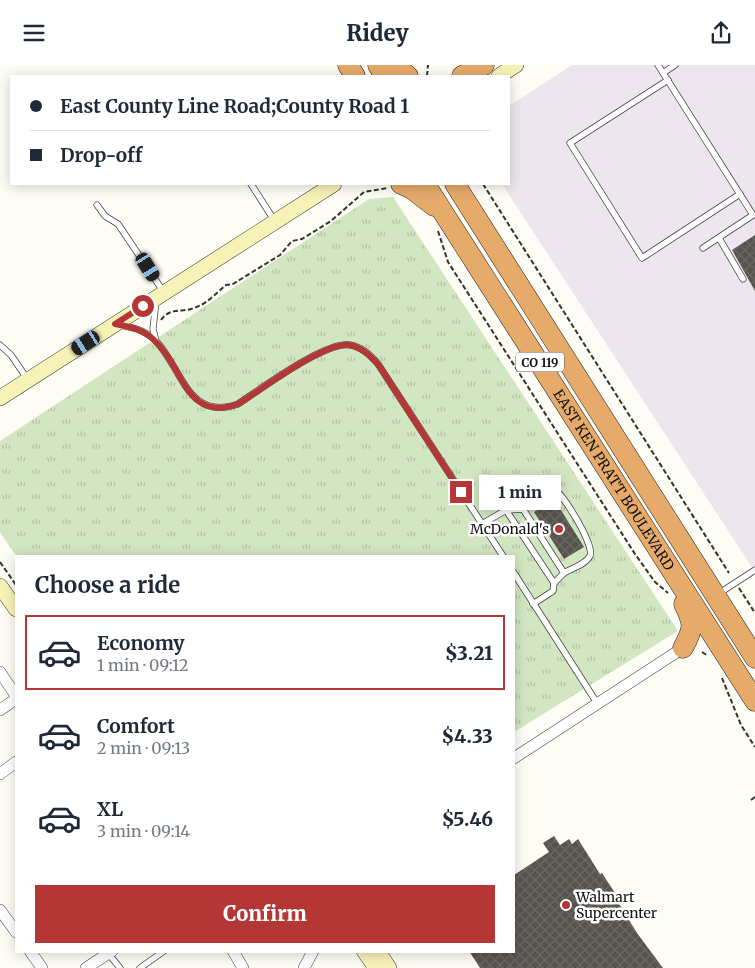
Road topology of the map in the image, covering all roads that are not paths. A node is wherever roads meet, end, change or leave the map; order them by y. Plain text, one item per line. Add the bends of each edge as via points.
1 (394, 65) edge
2 (484, 65) edge
3 (516, 65) edge
4 (658, 65) edge
5 (675, 65) edge
6 (663, 73) junction
7 (407, 75) edge
8 (464, 75) edge
9 (501, 75) edge
10 (668, 80) junction
11 (252, 185) edge
12 (332, 185) edge
13 (426, 185) edge
14 (456, 185) edge
15 (398, 187) edge
16 (740, 194) junction
17 (98, 205) dead end
18 (275, 222) junction
19 (443, 225) junction
20 (719, 238) junction
21 (703, 248) dead end
22 (742, 279) dead end
23 (161, 295) junction
24 (115, 324) junction
25 (156, 341) junction
26 (0, 345) edge
27 (28, 380) junction
28 (0, 398) edge
29 (523, 509) junction
30 (506, 510) junction
31 (482, 524) junction
32 (502, 555) edge
33 (755, 570) edge
34 (564, 573) junction
35 (515, 575) edge
36 (554, 583) junction
37 (0, 586) edge
38 (716, 596) junction
39 (534, 604) junction
40 (15, 608) edge
41 (696, 641) junction
42 (755, 658) edge
43 (755, 667) edge
44 (0, 672) edge
45 (15, 691) edge
46 (0, 694) edge
47 (597, 703) junction
48 (755, 703) edge
49 (2, 706) edge
50 (515, 757) edge
51 (15, 763) edge
52 (0, 774) edge
53 (0, 910) edge
54 (15, 931) edge
55 (31, 953) edge
56 (108, 953) edge
57 (111, 953) edge
58 (161, 953) edge
59 (234, 953) edge
60 (312, 953) edge
61 (365, 953) edge
62 (379, 953) edge
63 (42, 968) edge
64 (86, 968) edge
65 (120, 968) edge
66 (140, 968) edge
67 (243, 968) edge
68 (304, 968) edge
69 (376, 968) edge
70 (389, 968) edge

1 - 7 highway
2 - 8 highway
3 - 9 main road
4 - 6 lane
5 - 6 lane
6 - 10 lane
10 - 16 lane
10 - 16 lane via 570,143 642,258
11 - 18 lane
12 - 18 main road
13 - 19 highway, EAST KEN PRATT BOULEVARD / CO 119
14 - 38 highway, EAST KEN PRATT BOULEVARD / CO 119
15 - 19 highway via 412,189 432,204
16 - 20 lane via 753,215
17 - 23 lane via 105,216 118,224
18 - 23 main road
19 - 41 highway, EAST KEN PRATT BOULEVARD / CO 119 via 654,541
20 - 21 lane
20 - 22 lane
23 - 24 main road
23 - 25 lane via 153,329
24 - 25 lane via 140,329
24 - 27 main road
25 - 31 lane via 192,396 202,404 227,408 324,349 348,345 359,348 378,364
26 - 27 lane
27 - 28 main road
29 - 30 lane
29 - 34 lane
29 - 34 lane via 551,490 561,496 591,550 583,563
30 - 31 lane
30 - 36 lane
31 - 32 lane
33 - 38 lane
34 - 36 lane
35 - 39 lane
36 - 39 lane via 553,591
37 - 40 main road
38 - 42 highway, EAST KEN PRATT BOULEVARD / CO 119
39 - 47 lane
41 - 43 highway via 730,633
41 - 47 street
41 - 48 highway, EAST KEN PRATT BOULEVARD / CO 119
41 - 48 highway via 721,657
44 - 45 street
45 - 46 street
45 - 49 street
47 - 50 street
51 - 52 street
53 - 54 street
55 - 63 street
56 - 64 street
57 - 65 lane
58 - 66 lane
59 - 67 street
60 - 68 street
61 - 69 main road
62 - 70 main road

